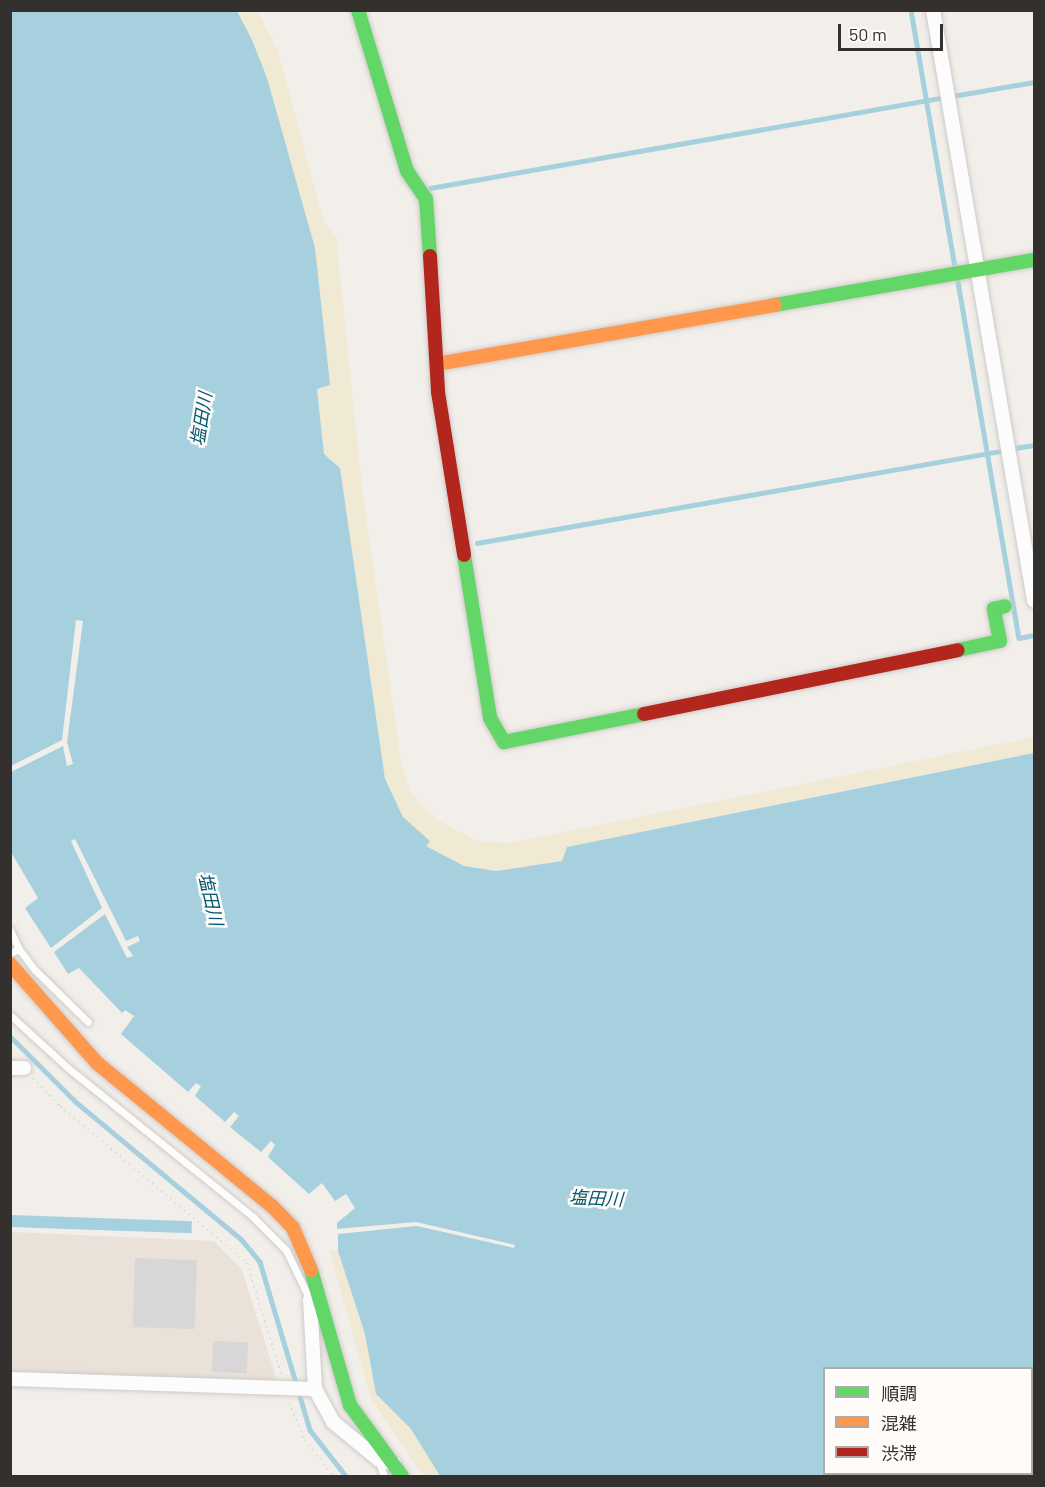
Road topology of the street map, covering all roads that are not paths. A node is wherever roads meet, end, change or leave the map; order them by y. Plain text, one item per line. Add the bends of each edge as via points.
1 (358, 10) edge
2 (933, 10) edge
3 (1035, 260) edge
4 (971, 271) junction
5 (437, 364) junction
6 (1035, 600) edge
7 (1005, 606) dead end
8 (10, 930) edge
9 (19, 949) junction
10 (10, 953) edge
11 (10, 964) edge
12 (10, 1015) edge
13 (88, 1023) dead end
14 (313, 1297) junction
15 (10, 1379) edge
16 (311, 1390) junction
17 (378, 1459) junction
18 (394, 1464) junction
19 (384, 1476) edge
20 (402, 1476) edge

1 - 5 street via 407,171 426,199
2 - 4 street
3 - 4 street
4 - 5 street
4 - 6 street
5 - 7 street via 438,392 490,718 504,742 1000,641 994,609
8 - 9 lane
9 - 10 lane
9 - 13 lane
11 - 14 street via 97,1064 272,1206 293,1228 307,1255
12 - 14 lane via 68,1068 253,1217 285,1250
14 - 16 street
14 - 18 street via 350,1405
15 - 16 street
16 - 17 street via 333,1422
17 - 18 street
17 - 19 lane
18 - 20 street

